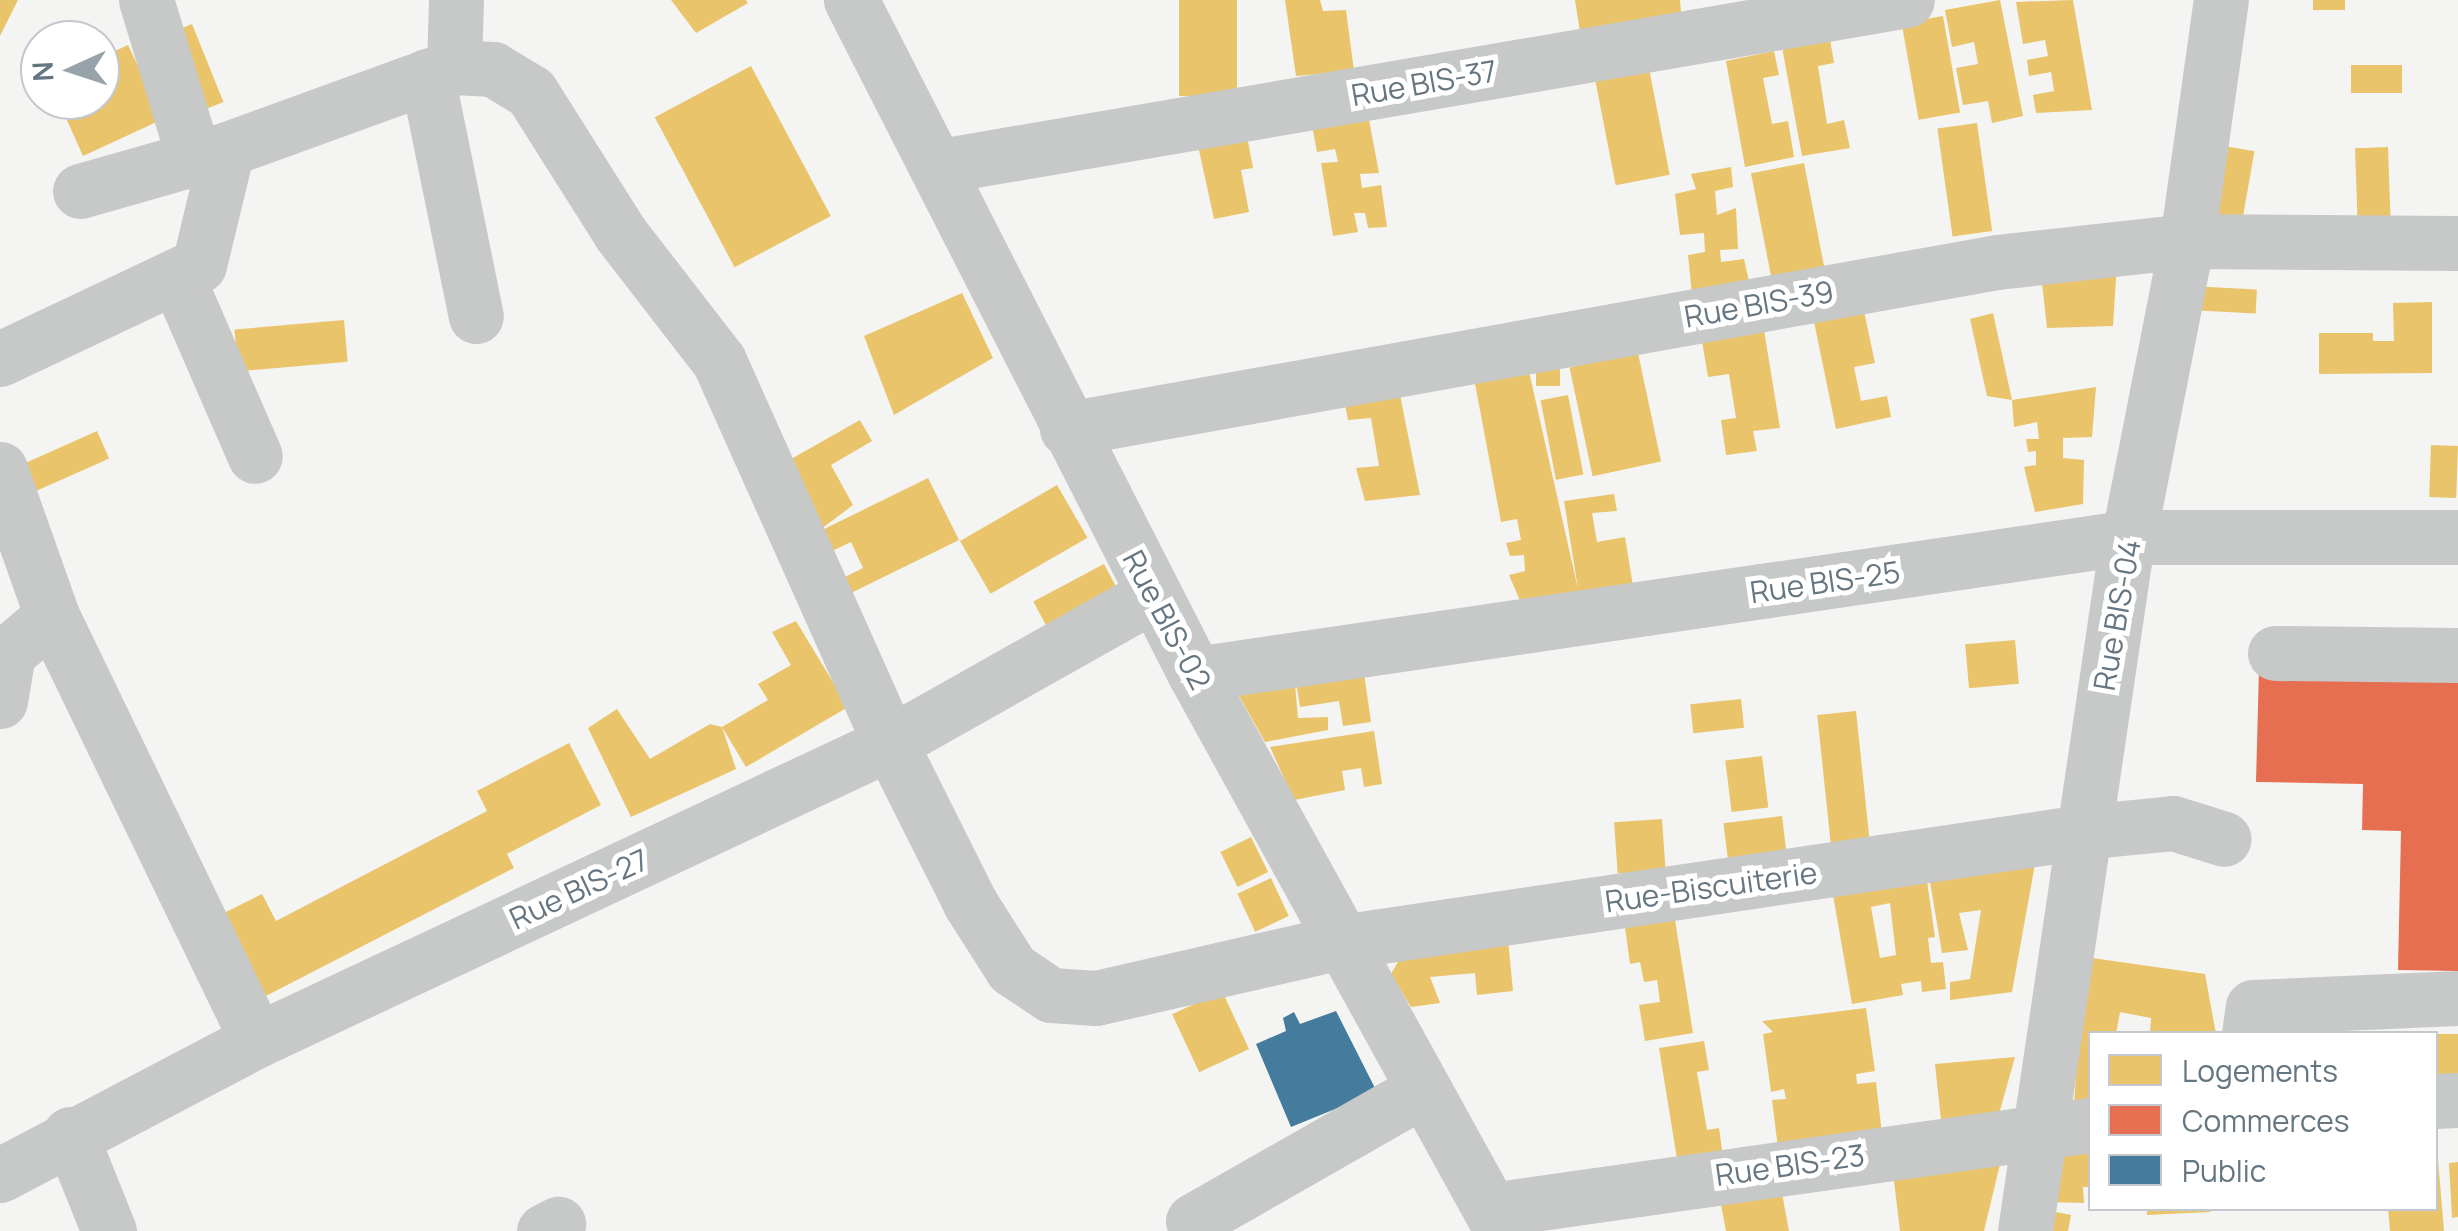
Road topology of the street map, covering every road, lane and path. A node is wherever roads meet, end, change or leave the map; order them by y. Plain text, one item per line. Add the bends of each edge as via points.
1 (146, 0) edge
2 (456, 0) edge
3 (850, 0) edge
4 (1907, 0) edge
5 (2220, 0) edge
6 (440, 71) junction
7 (211, 154) junction
8 (940, 166) junction
9 (80, 191) dead end
10 (2186, 241) junction
11 (2458, 243) edge
12 (177, 277) junction
13 (476, 316) dead end
14 (0, 359) edge
15 (1067, 429) junction
16 (255, 456) dead end
17 (0, 469) edge
18 (2458, 537) edge
19 (2127, 549) junction
20 (1153, 595) junction
21 (52, 616) junction
22 (2274, 653) dead end
23 (2458, 655) edge
24 (1195, 674) junction
25 (0, 701) edge
26 (890, 743) junction
27 (2082, 832) junction
28 (2224, 839) dead end
29 (1341, 942) junction
30 (2458, 998) edge
31 (2249, 1031) edge
32 (257, 1040) junction
33 (1423, 1090) junction
34 (2065, 1127) edge
35 (70, 1134) junction
36 (0, 1175) edge
37 (1496, 1220) edge
38 (1193, 1221) dead end
39 (109, 1231) edge
40 (2025, 1231) edge

1 - 7 street
2 - 6 street
3 - 8 street, Rue BIS-02
4 - 8 street, Rue BIS-37
5 - 10 street, Rue BIS-04
6 - 7 street
6 - 13 street
6 - 26 street, Rue-Biscuiterie via 493,69 532,92 620,233 719,361
7 - 9 street
7 - 12 street via 204,258
8 - 15 street, Rue BIS-02
10 - 11 street, Rue BIS-39
10 - 15 street, Rue BIS-39 via 1997,262
10 - 19 street, Rue BIS-04
12 - 14 street
12 - 16 street
15 - 20 street, Rue BIS-02
17 - 21 street
18 - 19 street, Rue BIS-25
19 - 24 street, Rue BIS-25
19 - 27 street, Rue BIS-04
20 - 24 street, Rue BIS-02
20 - 26 street, Rue BIS-27
21 - 25 street via 8,652
21 - 32 street
22 - 23 street
24 - 29 street, Rue BIS-02
26 - 29 street, Rue-Biscuiterie via 970,903 1029,986 1096,998
26 - 32 street, Rue BIS-27
27 - 28 street, Rue-Biscuiterie via 2172,823
27 - 29 street, Rue-Biscuiterie
27 - 34 street, Rue BIS-04
29 - 33 street, Rue BIS-02
30 - 31 street via 2253,1006
32 - 35 street, Rue BIS-27
33 - 37 street, Rue BIS-02
33 - 38 street
34 - 37 street, Rue BIS-23
34 - 40 street, Rue BIS-04
35 - 36 street, Rue BIS-27
35 - 39 street

